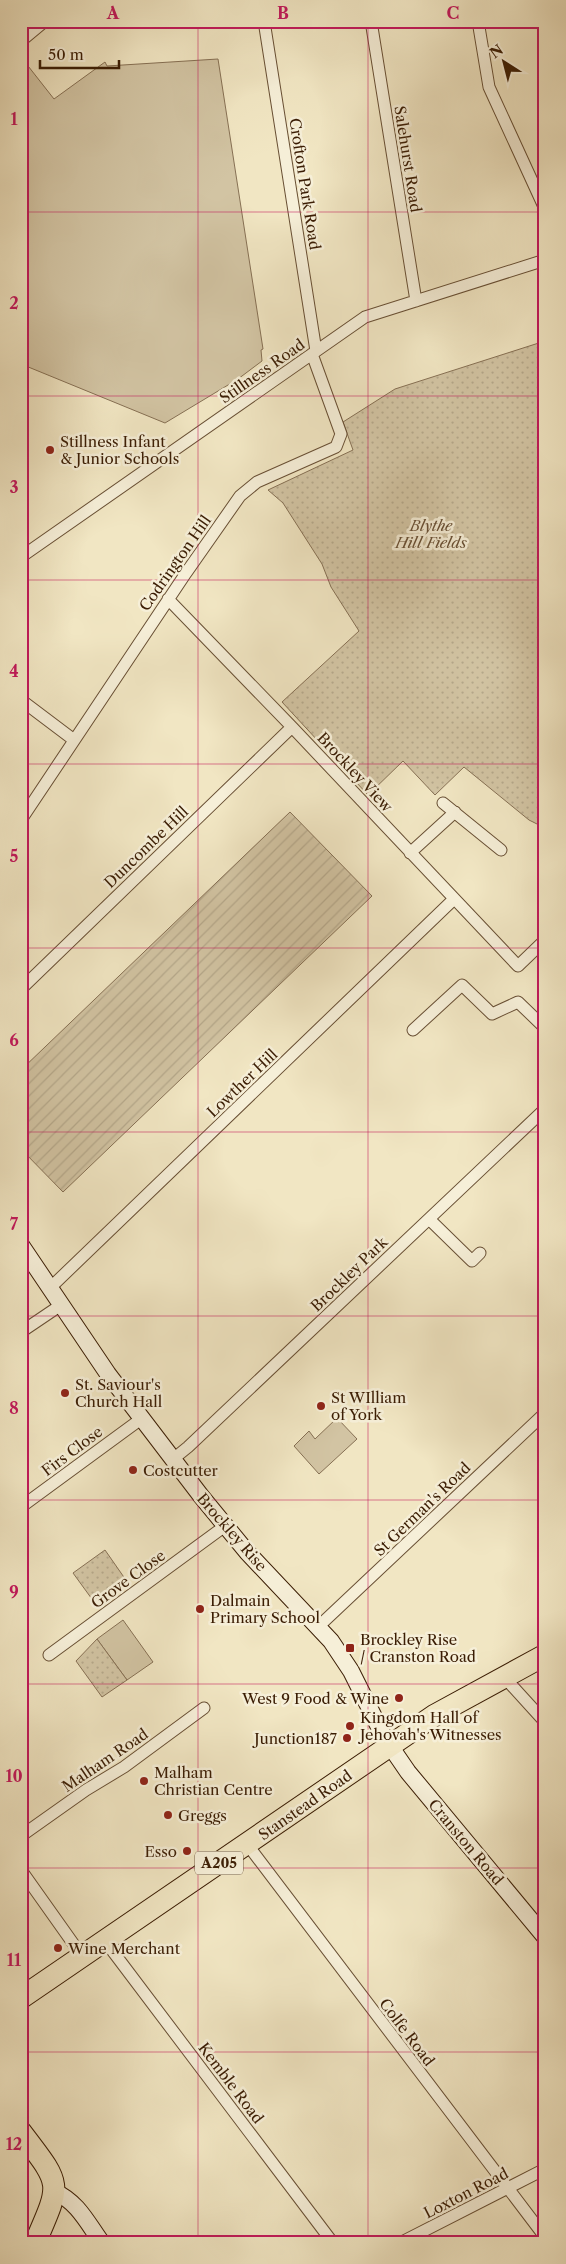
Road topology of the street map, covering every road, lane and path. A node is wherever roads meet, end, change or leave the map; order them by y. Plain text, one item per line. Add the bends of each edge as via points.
1 (45, 21) edge
2 (264, 21) edge
3 (371, 21) edge
4 (478, 21) edge
5 (21, 41) edge
6 (545, 209) edge
7 (545, 260) edge
8 (416, 301) junction
9 (314, 353) junction
10 (21, 557) edge
11 (168, 599) junction
12 (21, 700) edge
13 (292, 727) junction
14 (74, 740) junction
15 (443, 803) dead end
16 (455, 812) junction
17 (21, 820) edge
18 (501, 850) dead end
19 (410, 853) junction
20 (454, 899) junction
21 (545, 940) edge
22 (21, 989) edge
23 (545, 1028) edge
24 (413, 1030) dead end
25 (545, 1108) edge
26 (428, 1219) junction
27 (21, 1245) edge
28 (480, 1253) dead end
29 (50, 1288) junction
30 (61, 1304) junction
31 (21, 1332) edge
32 (141, 1419) junction
33 (543, 1419) edge
34 (172, 1460) junction
35 (21, 1507) edge
36 (225, 1526) junction
37 (319, 1626) junction
38 (49, 1655) dead end
39 (545, 1655) edge
40 (504, 1677) junction
41 (204, 1708) dead end
42 (545, 1722) edge
43 (389, 1745) junction
44 (21, 1836) edge
45 (247, 1844) junction
46 (21, 1870) edge
47 (545, 1937) edge
48 (105, 1941) junction
49 (82, 1956) junction
50 (21, 1998) edge
51 (21, 2132) edge
52 (545, 2169) edge
53 (507, 2188) junction
54 (55, 2192) junction
55 (545, 2237) edge
56 (35, 2243) edge
57 (102, 2243) edge
58 (333, 2243) edge
59 (400, 2243) edge

1 - 5 street
2 - 9 street, Crofton Park Road
3 - 8 street, Salehurst Road
4 - 6 street via 489,87
7 - 8 street, Stillness Road
8 - 9 street, Stillness Road via 365,317
9 - 10 street, Stillness Road
9 - 11 street, Codrington Hill via 341,434 336,447 246,489
11 - 13 street, Brockley View
11 - 14 street, Codrington Hill
12 - 14 street
13 - 19 street, Brockley View
13 - 22 street, Duncombe Hill
14 - 17 street, Codrington Hill
15 - 16 street
16 - 18 street
16 - 19 street
19 - 20 street, Brockley View
20 - 21 street, Brockley View via 518,966
20 - 29 street, Lowther Hill
23 - 24 street via 518,1002 492,1014 462,984
25 - 26 street, Brockley Park
26 - 28 street via 472,1261
26 - 34 street, Brockley Park
27 - 29 main road, Brockley Rise
29 - 30 main road, Brockley Rise
30 - 31 street
30 - 32 main road, Brockley Rise
32 - 34 main road, Brockley Rise
32 - 35 street, Firs Close
33 - 37 street, St German's Road
34 - 36 main road, Brockley Rise
36 - 37 main road, Brockley Rise
36 - 38 street, Grove Close
37 - 43 main road, Brockley Rise via 341,1656
39 - 40 highway, Stanstead Road / A205
40 - 42 street
40 - 43 highway, Stanstead Road / A205 via 442,1710
41 - 44 street, Malham Road via 124,1768 86,1790
43 - 45 highway, Stanstead Road / A205
43 - 47 main road, Cranston Road
45 - 48 highway, Stanstead Road / A205
45 - 53 street, Colfe Road
46 - 49 street
48 - 49 highway, Stanstead Road / A205
48 - 58 street, Kemble Road
49 - 50 highway, Stanstead Road / A205
51 - 54 highway via 50,2171
52 - 53 street, Loxton Road
53 - 55 street, Colfe Road
53 - 59 street, Loxton Road
54 - 56 highway
54 - 57 main road via 75,2205

